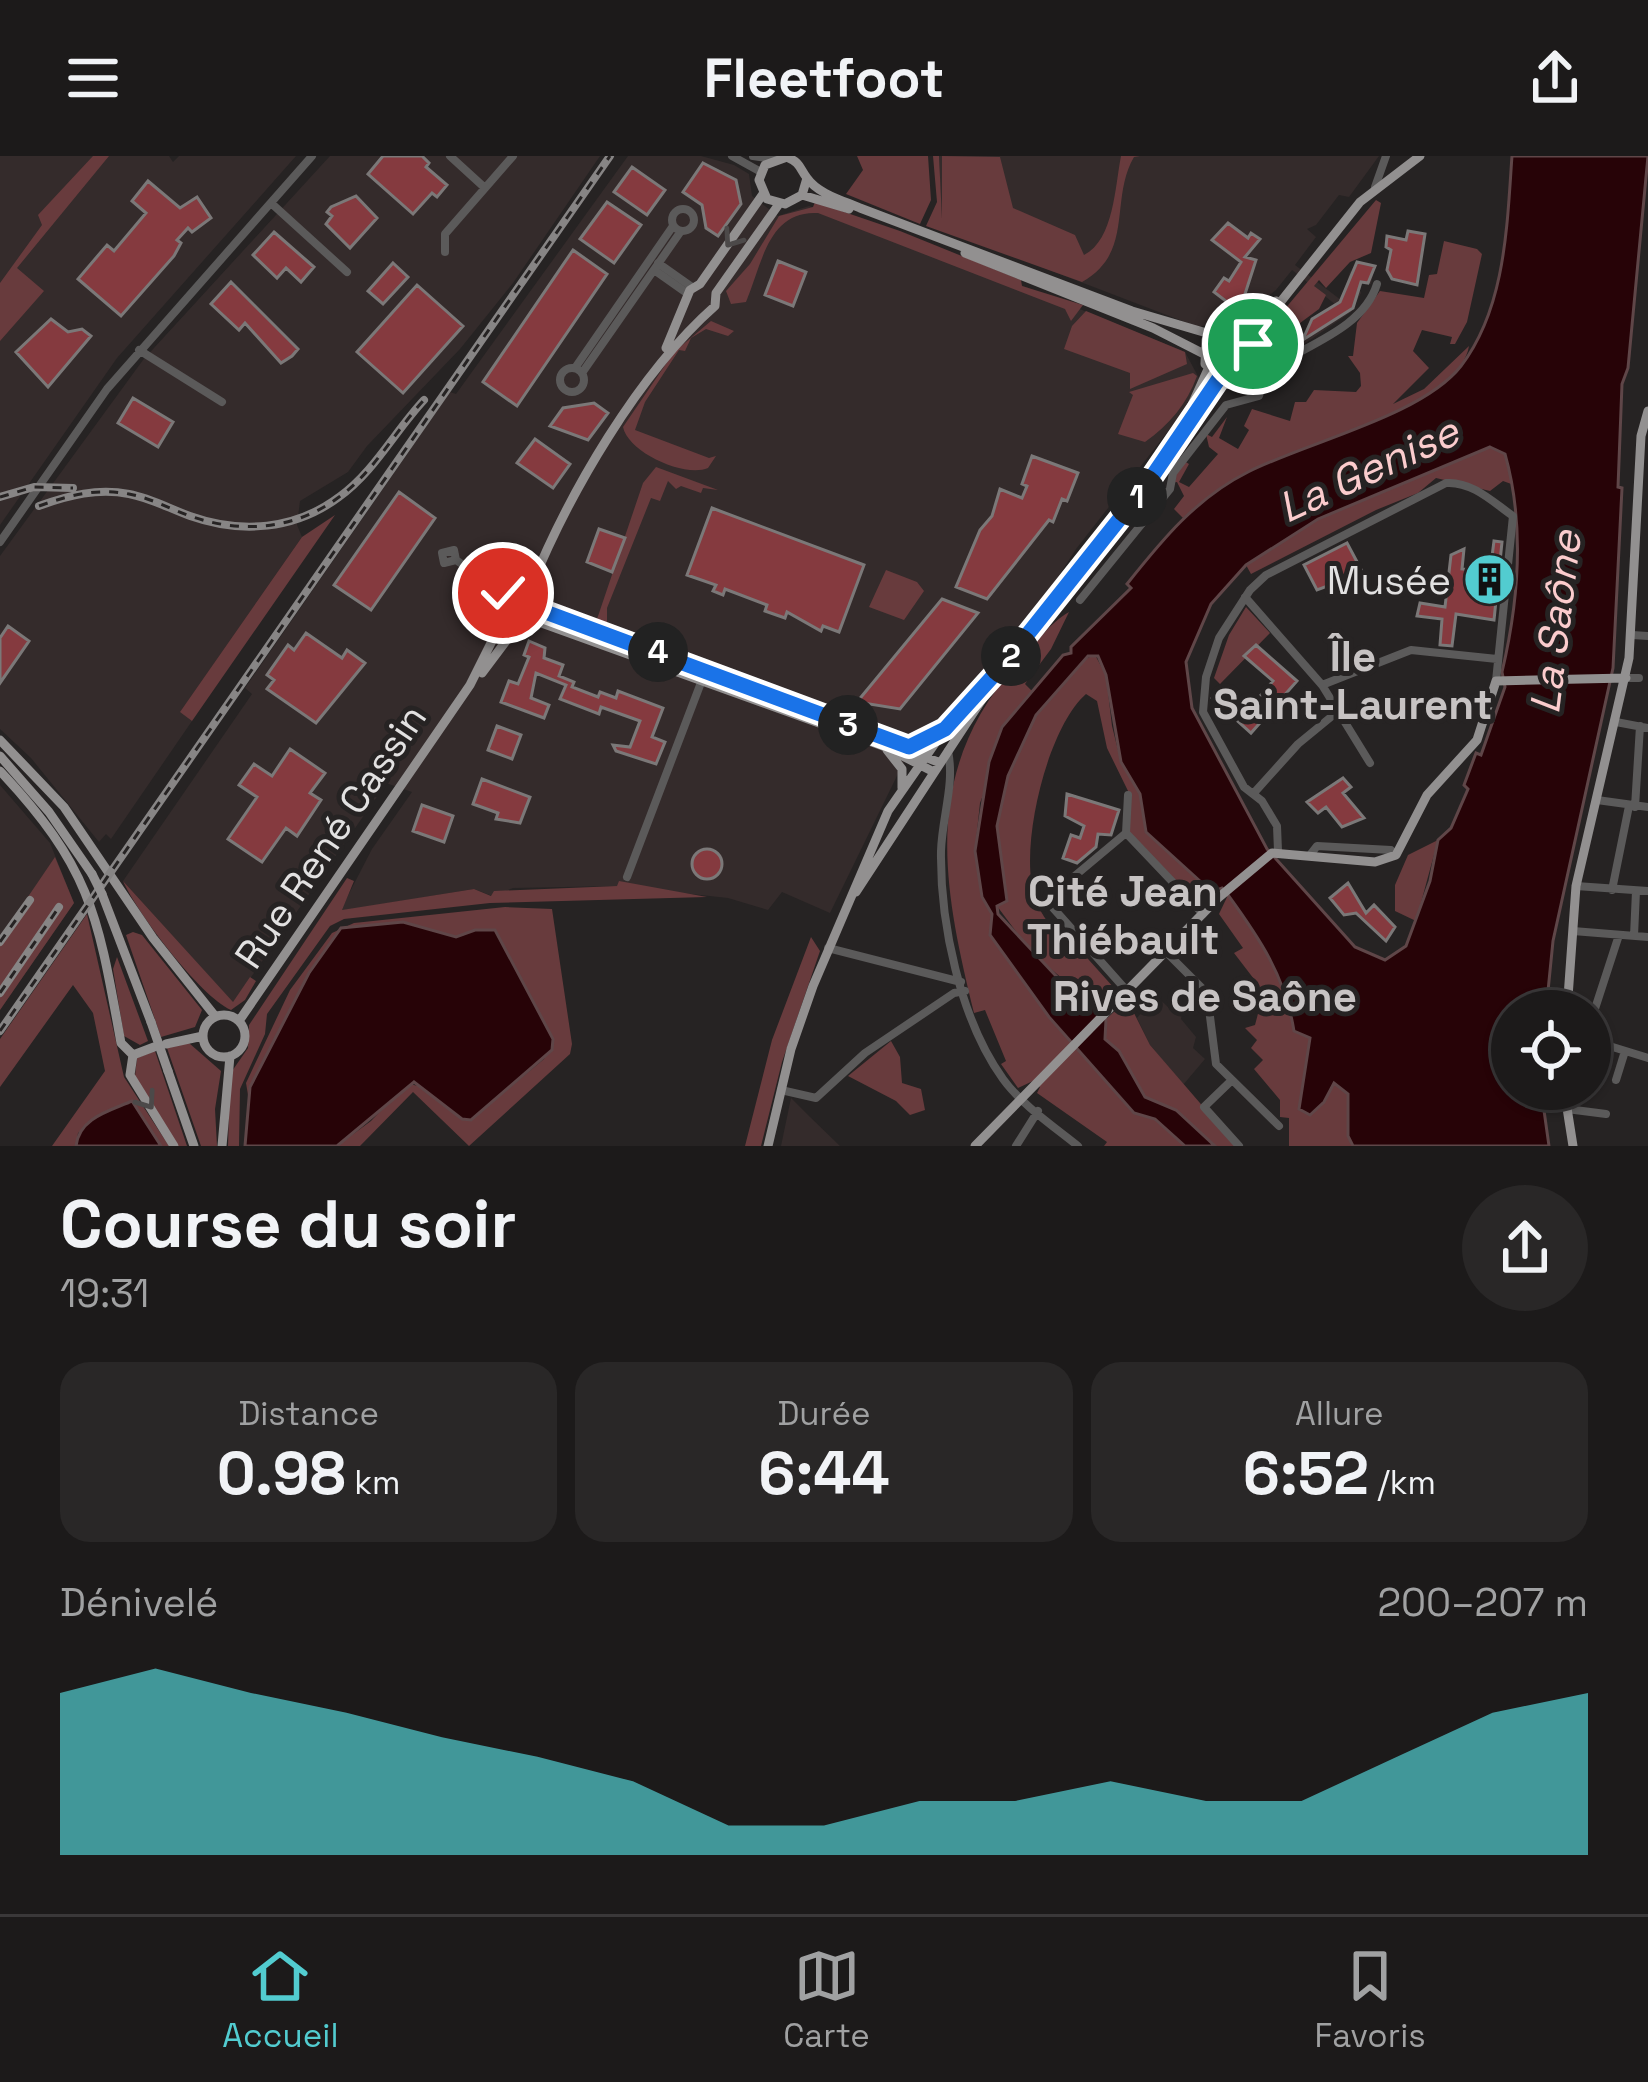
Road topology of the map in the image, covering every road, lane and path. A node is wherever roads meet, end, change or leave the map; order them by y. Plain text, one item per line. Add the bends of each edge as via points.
1 (312, 156) edge
2 (449, 156) edge
3 (513, 156) edge
4 (732, 156) edge
5 (753, 156) edge
6 (1385, 156) edge
7 (1420, 156) edge
8 (772, 159) junction
9 (761, 172) junction
10 (807, 178) junction
11 (1375, 187) junction
12 (485, 188) junction
13 (763, 194) junction
14 (802, 195) junction
15 (271, 203) junction
16 (778, 204) junction
17 (445, 252) dead end
18 (656, 267) junction
19 (347, 272) dead end
20 (1297, 281) junction
21 (1377, 284) dead end
22 (692, 292) junction
23 (716, 292) junction
24 (704, 314) junction
25 (1233, 327) junction
26 (1210, 334) junction
27 (1253, 344) junction
28 (139, 350) junction
29 (1202, 353) junction
30 (1253, 360) junction
31 (655, 369) junction
32 (1208, 369) junction
33 (1246, 372) junction
34 (1220, 377) junction
35 (1264, 377) junction
36 (222, 402) dead end
37 (1648, 411) edge
38 (1125, 511) junction
39 (1642, 538) edge
40 (0, 542) edge
41 (456, 560) dead end
42 (530, 589) junction
43 (503, 593) junction
44 (1245, 597) junction
45 (1080, 600) dead end
46 (538, 615) junction
47 (502, 621) junction
48 (515, 628) junction
49 (1631, 635) junction
50 (1648, 636) edge
51 (1497, 659) junction
52 (1004, 664) junction
53 (1621, 678) junction
54 (1639, 678) dead end
55 (703, 680) junction
56 (735, 682) junction
57 (1500, 682) junction
58 (470, 685) junction
59 (1322, 685) junction
60 (786, 712) junction
61 (1337, 712) junction
62 (829, 718) junction
63 (1616, 722) junction
64 (1644, 727) edge
65 (945, 729) junction
66 (0, 740) edge
67 (884, 746) junction
68 (909, 747) junction
69 (947, 749) junction
70 (0, 756) edge
71 (923, 759) junction
72 (1370, 763) dead end
73 (935, 766) junction
74 (0, 771) edge
75 (951, 776) junction
76 (902, 788) junction
77 (1253, 794) junction
78 (1128, 795) dead end
79 (1597, 800) junction
80 (1632, 807) junction
81 (1648, 807) edge
82 (1126, 833) junction
83 (1275, 852) junction
84 (627, 877) dead end
85 (1576, 886) junction
86 (1612, 890) junction
87 (1636, 891) junction
88 (1648, 891) edge
89 (1203, 914) junction
90 (841, 917) junction
91 (1574, 931) junction
92 (1619, 935) junction
93 (1634, 936) junction
94 (1648, 937) edge
95 (828, 948) junction
96 (1166, 952) junction
97 (962, 983) junction
98 (1569, 990) edge
99 (1601, 990) edge
100 (1127, 991) junction
101 (215, 1016) junction
102 (239, 1021) junction
103 (203, 1036) junction
104 (1611, 1047) edge
105 (1625, 1051) junction
106 (133, 1055) junction
107 (230, 1056) junction
108 (1648, 1058) edge
109 (1232, 1080) junction
110 (1616, 1080) dead end
111 (780, 1090) junction
112 (1022, 1098) junction
113 (1567, 1110) edge
114 (1575, 1110) edge
115 (1038, 1111) junction
116 (1606, 1114) dead end
117 (1279, 1126) dead end
118 (174, 1146) edge
119 (194, 1146) edge
120 (222, 1146) edge
121 (768, 1146) edge
122 (975, 1146) edge
123 (1016, 1146) edge
124 (1078, 1146) edge
125 (1240, 1146) edge
126 (1573, 1146) edge

1 - 15 street
2 - 12 street
3 - 12 street
4 - 9 street
5 - 8 street
6 - 11 street
7 - 11 main road
8 - 9 main road
8 - 10 main road via 795,160
9 - 13 main road
10 - 14 main road
10 - 26 main road via 860,208
11 - 20 main road
12 - 17 street via 445,234
13 - 16 main road
13 -> 22 main road
14 - 16 main road
14 - 29 main road via 949,246
15 - 19 street
15 - 28 street
16 - 23 main road
18 - 18 street via 677,229 579,371
18 - 22 street
20 - 25 main road
20 - 27 main road
21 - 35 street via 1355,316
22 - 23 main road
22 - 24 main road
22 - 31 main road
23 - 24 main road
24 - 31 main road
25 - 26 main road
25 - 27 main road
26 - 29 main road
27 - 30 main road
28 - 36 street
28 - 40 street
29 - 32 main road
30 - 33 main road
30 - 35 street
31 - 42 main road via 602,448
32 - 34 main road
32 - 38 main road via 1189,414
33 - 34 main road
33 - 35 street
34 - 38 main road
35 - 45 street via 1255,399 1226,405
37 - 39 main road
38 - 52 main road
39 - 49 main road
41 - 43 street
42 - 43 main road
42 - 46 main road
43 - 47 main road
44 - 51 street via 1266,575 1446,483 1475,487 1510,511
44 - 59 street
44 - 77 street via 1210,662 1203,712
46 - 48 main road
46 - 55 main road
46 - 56 main road
47 - 48 main road
47 - 58 main road, Rue René Cassin
48 - 58 main road, Rue René Cassin
49 - 50 street
49 - 53 main road
51 - 57 street
51 - 59 street via 1411,650
52 - 65 main road
52 - 69 main road
53 - 54 street
53 - 57 main road
53 - 63 main road
55 - 56 main road
55 - 60 main road
55 - 84 street
56 - 62 main road
57 - 83 main road via 1477,740 1427,795 1396,855 1375,862
58 - 102 main road, Rue René Cassin
59 - 61 street
60 - 62 main road
60 - 67 main road
61 - 72 street
61 - 77 street
62 - 68 main road
63 - 64 street
63 - 79 main road
64 - 80 street
65 - 68 main road
65 - 71 main road
66 - 101 main road via 64,807
67 - 71 main road
67 - 76 main road via 902,769
68 - 71 main road
69 - 73 main road
69 - 75 street
70 - 119 main road, bridge via 50,812 102,894
71 - 73 main road
71 - 76 main road
73 - 75 street
73 - 90 main road
74 - 106 main road via 82,879 99,924 121,1042
75 - 97 street via 941,873
76 - 90 main road
77 - 83 street via 1277,826
78 - 82 street
79 - 80 street
79 - 85 main road
80 - 81 street
80 - 86 street
82 - 89 street
82 - 100 street via 1047,903
83 - 89 main road
85 - 86 street
85 - 91 main road
86 - 87 street
87 - 88 street
87 - 93 street
89 - 96 main road
90 - 95 main road
91 - 92 street
91 - 98 main road
92 - 93 street
92 - 99 street
93 - 94 street
95 - 97 street
95 - 111 main road
96 - 100 main road
96 - 109 street via 1207,993 1215,1061
97 - 111 street via 816,1098
97 - 112 street via 987,1053
100 - 112 main road
101 - 102 main road
101 - 103 main road
102 - 107 main road via 244,1044
103 - 106 main road
103 - 107 main road via 212,1053
104 - 105 street
105 - 108 street
105 - 110 street
106 -> 118 main road via 130,1075
107 - 120 main road
109 - 117 street
109 - 125 street via 1204,1107
111 - 121 main road
112 - 115 street
112 - 122 main road
113 - 126 main road
114 - 116 street
115 - 123 street
115 - 124 street

